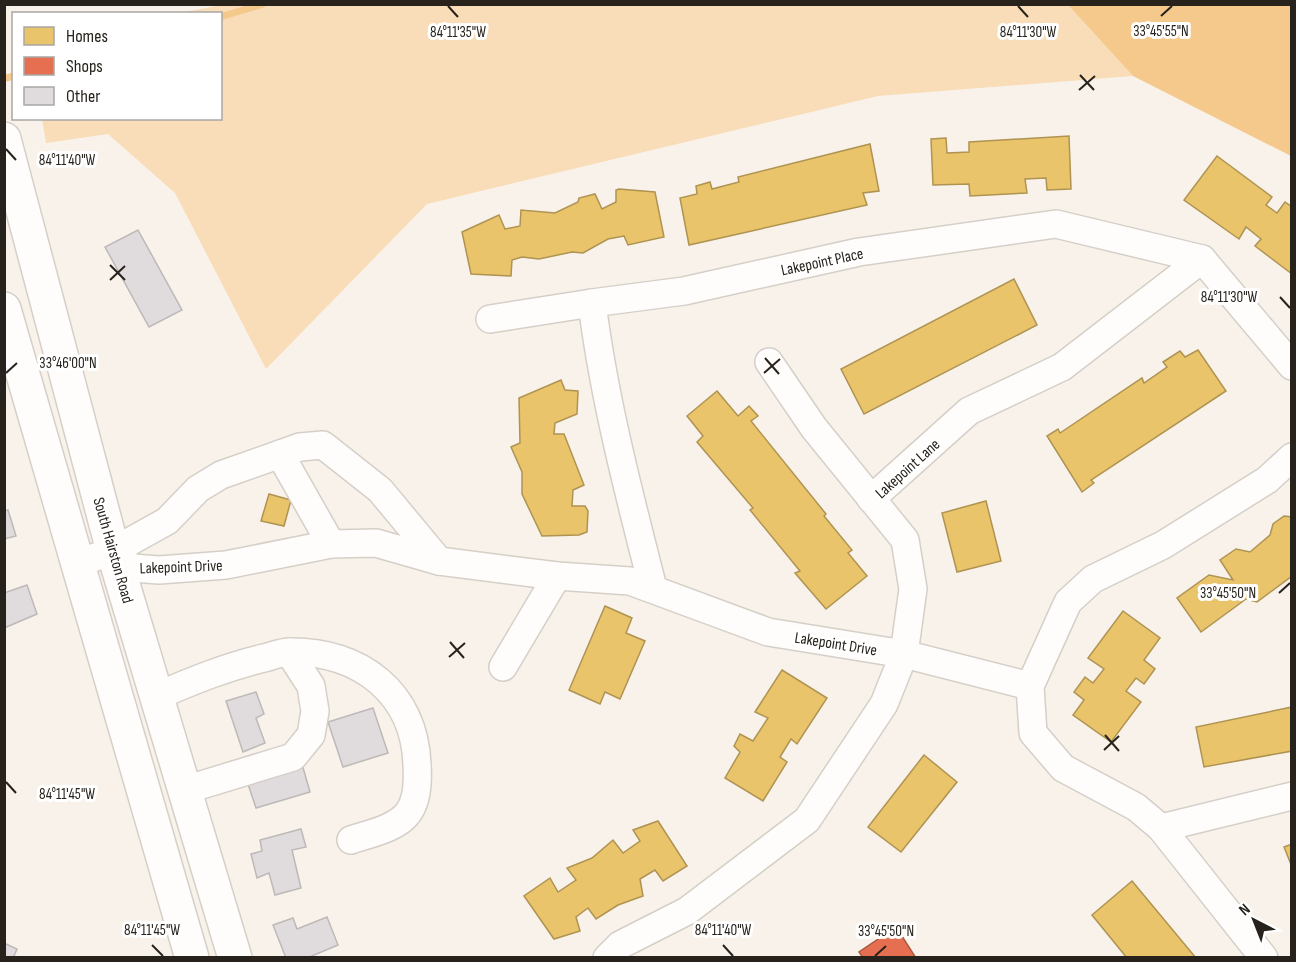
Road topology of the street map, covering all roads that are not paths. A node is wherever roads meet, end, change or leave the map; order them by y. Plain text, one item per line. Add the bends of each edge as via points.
1 (4, 139) edge
2 (1202, 259) junction
3 (592, 303) junction
4 (4, 309) edge
5 (490, 319) dead end
6 (769, 362) dead end
7 (1292, 366) edge
8 (280, 454) junction
9 (1292, 457) edge
10 (871, 499) junction
11 (331, 544) junction
12 (113, 551) junction
13 (439, 561) junction
14 (78, 563) junction
15 (557, 576) junction
16 (653, 588) junction
17 (289, 652) junction
18 (904, 654) junction
19 (503, 667) dead end
20 (1030, 686) junction
21 (156, 696) junction
22 (185, 790) junction
23 (1292, 796) edge
24 (1161, 828) junction
25 (351, 840) dead end
26 (192, 957) edge
27 (235, 957) edge
28 (607, 957) edge
29 (1264, 957) edge

1 - 12 main road, South Hairston Road
2 - 3 street, Lakepoint Place via 1056,224 860,252 684,291
2 - 7 street
2 - 10 street, Lakepoint Lane via 1062,367 969,411
3 - 5 street, Lakepoint Place
3 - 16 street via 597,348 625,479
4 - 14 main road
6 - 10 street via 814,428
8 - 11 street
8 - 12 street, Lakepoint Drive via 205,484 167,521
8 - 13 street, Lakepoint Drive via 323,445 380,490
9 - 20 street via 1267,480 1163,545 1093,579 1068,602
10 - 18 street, Lakepoint Lane via 905,540 914,589
11 - 12 street, Lakepoint Drive via 226,565 159,570 132,568
11 - 13 street, Lakepoint Drive via 376,543
12 - 14 street
12 - 21 main road, South Hairston Road
13 - 15 street, Lakepoint Drive
14 - 26 main road
15 - 16 street, Lakepoint Drive via 630,581
15 - 19 street
16 - 18 street, Lakepoint Drive via 768,632
17 - 21 street via 228,666
17 - 22 street via 311,687 315,711 311,735 293,757
17 - 25 street via 337,657 384,682 406,711 417,744 418,785 408,813 392,825
18 - 20 street, Lakepoint Drive
18 - 28 street, Lakepoint Lane via 884,704 807,820 687,911 620,945
20 - 24 street via 1033,733 1063,768 1136,807
21 - 22 main road, South Hairston Road
22 - 27 main road, South Hairston Road
23 - 24 street
24 - 29 street

